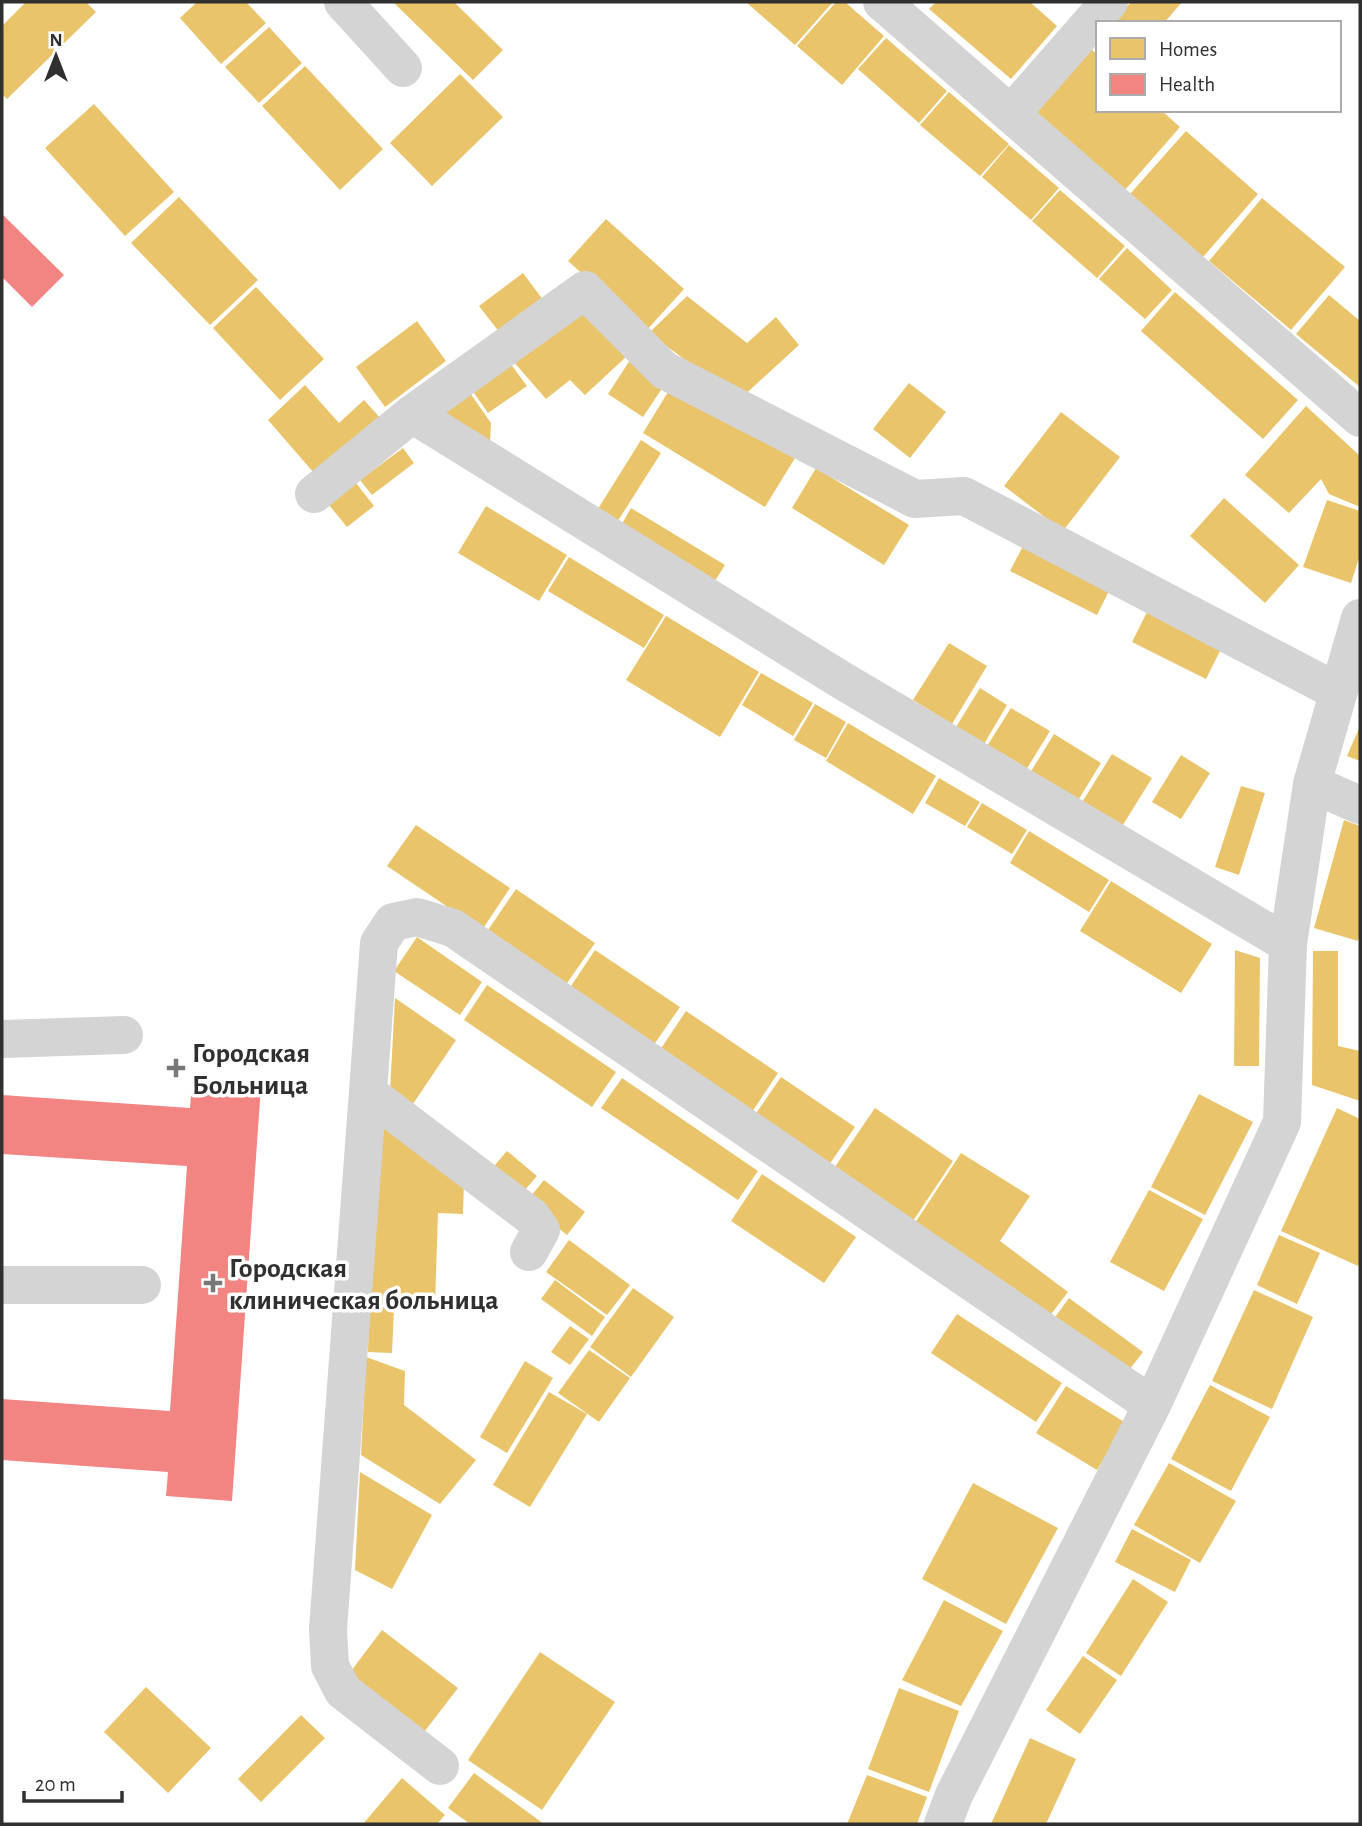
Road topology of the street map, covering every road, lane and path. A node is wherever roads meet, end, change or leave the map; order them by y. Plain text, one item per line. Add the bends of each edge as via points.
1 (343, 2) edge
2 (882, 2) edge
3 (1109, 2) edge
4 (403, 68) dead end
5 (1011, 114) junction
6 (412, 414) junction
7 (1360, 418) edge
8 (314, 494) dead end
9 (1360, 618) edge
10 (1338, 692) junction
11 (1312, 784) junction
12 (1360, 804) edge
13 (1288, 944) junction
14 (124, 1035) dead end
15 (2, 1039) edge
16 (368, 1093) junction
17 (529, 1252) dead end
18 (142, 1284) dead end
19 (2, 1285) edge
20 (1152, 1405) junction
21 (440, 1766) dead end
22 (943, 1824) edge

1 - 4 street
2 - 5 street
3 - 5 street
5 - 7 street
6 - 8 street
6 - 10 street via 584,290 664,370 915,499 964,496
6 - 13 street via 843,681
9 - 10 street
10 - 11 street
11 - 12 street
11 - 13 street
13 - 20 street via 1282,1122
14 - 15 street
16 - 17 street via 531,1217 541,1230
16 - 20 street via 379,943 393,922 416,917 453,929
16 - 21 street via 328,1629 330,1666 343,1691
18 - 19 street
20 - 22 street

